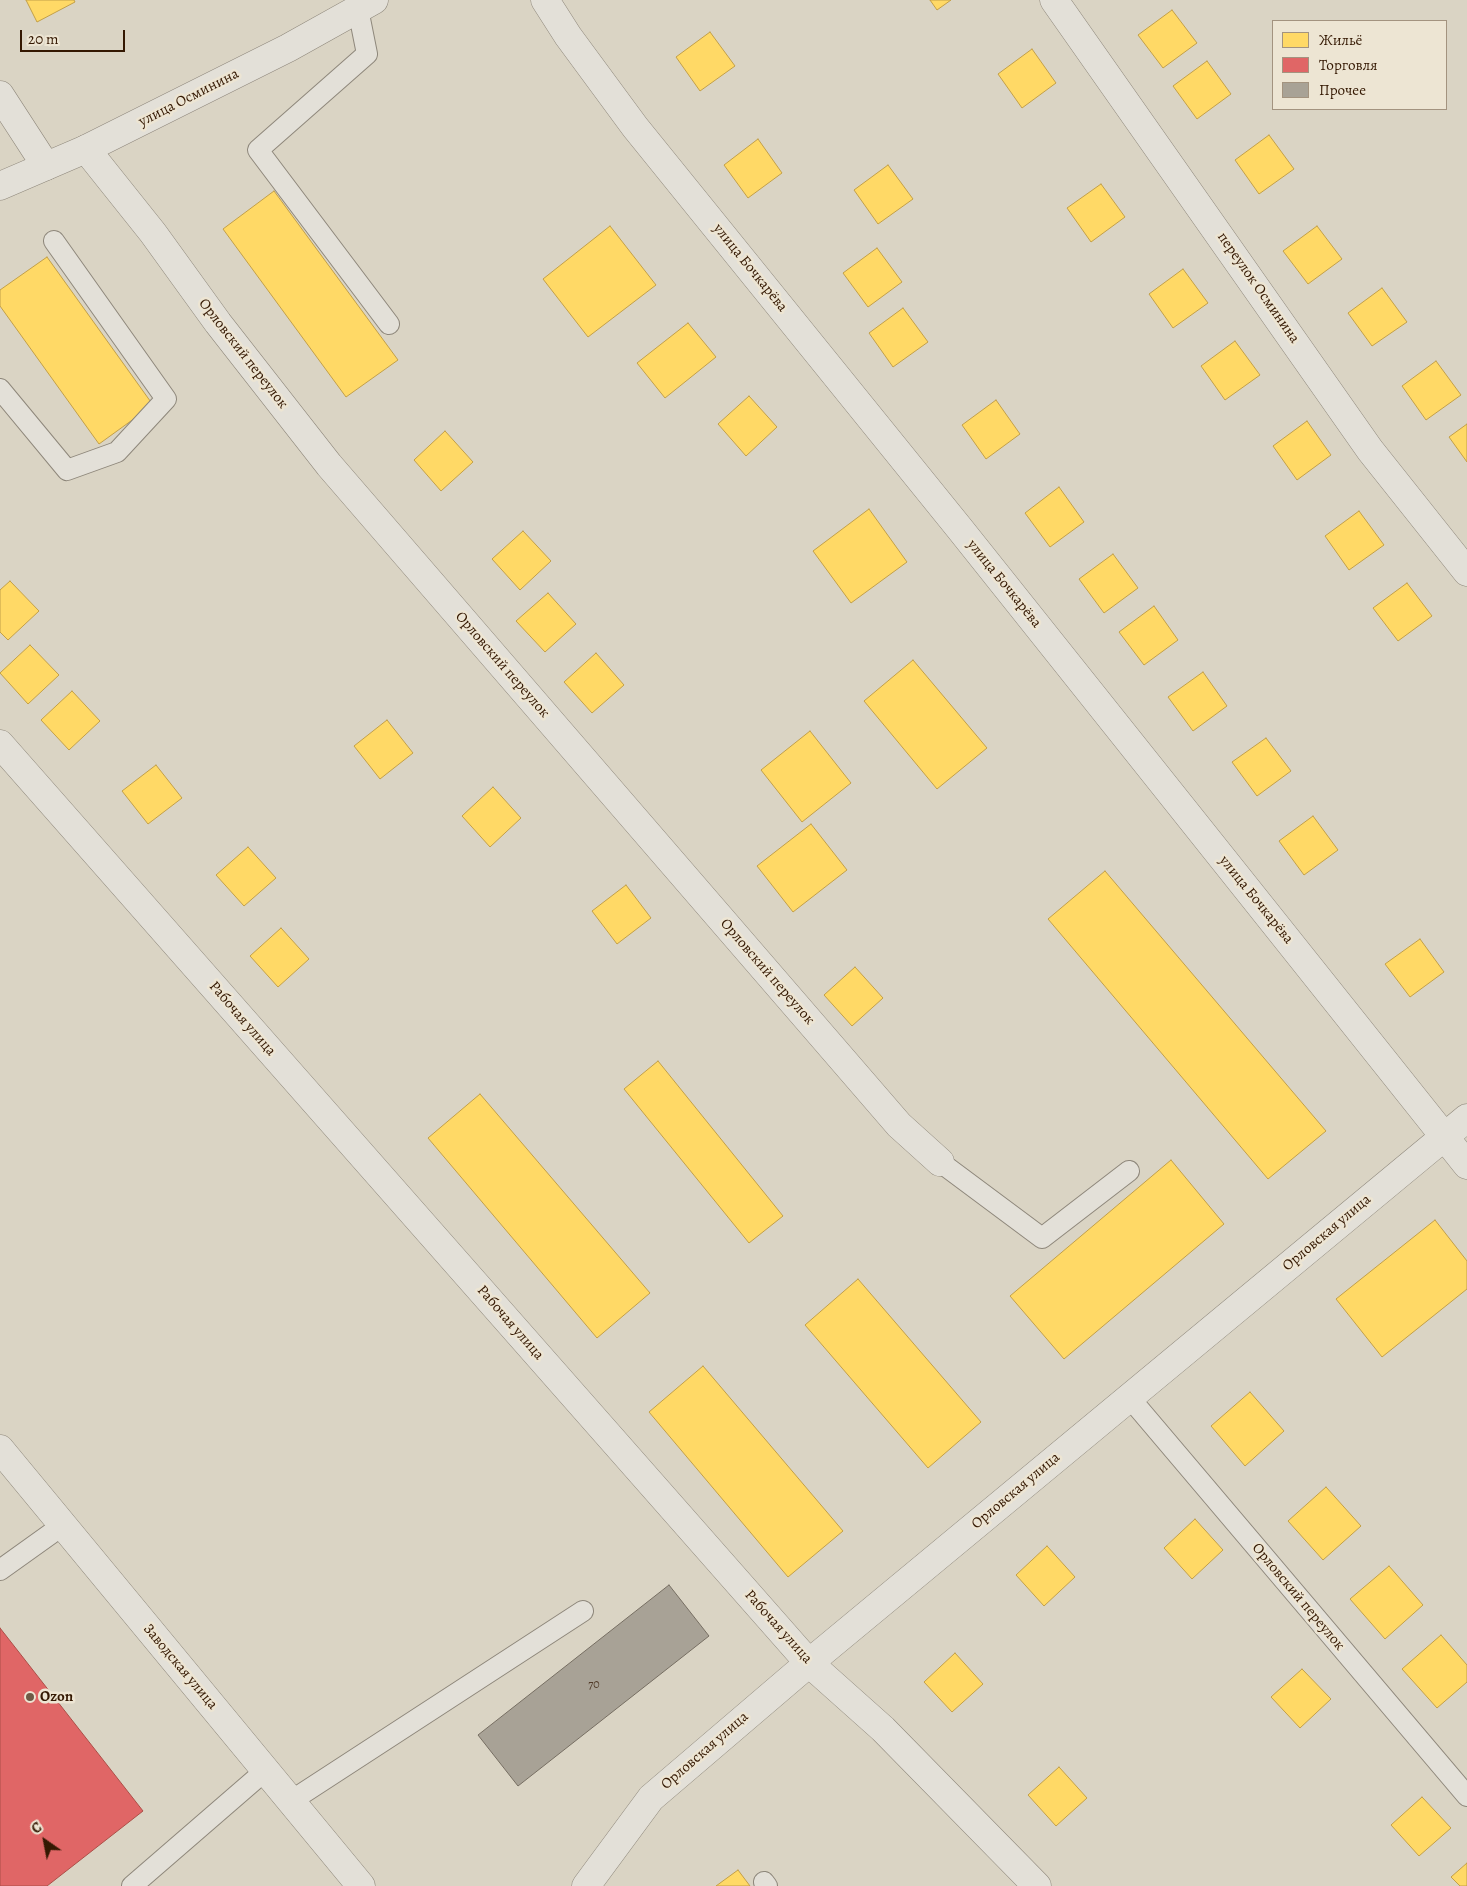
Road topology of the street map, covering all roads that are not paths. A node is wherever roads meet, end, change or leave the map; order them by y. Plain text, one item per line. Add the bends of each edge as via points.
1 (545, 0) edge
2 (1054, 0) edge
3 (366, 4) edge
4 (0, 95) edge
5 (86, 149) junction
6 (46, 166) junction
7 (0, 186) edge
8 (54, 241) dead end
9 (389, 324) dead end
10 (0, 389) edge
11 (1467, 572) edge
12 (0, 744) edge
13 (1467, 1118) edge
14 (1444, 1136) junction
15 (940, 1162) joint
16 (1467, 1165) edge
17 (1129, 1171) dead end
18 (1129, 1397) junction
19 (0, 1449) edge
20 (63, 1525) junction
21 (0, 1570) edge
22 (583, 1612) dead end
23 (809, 1662) junction
24 (266, 1770) junction
25 (1467, 1796) edge
26 (291, 1801) junction
27 (132, 1886) edge
28 (361, 1886) edge
29 (586, 1886) edge
30 (1037, 1886) edge

1 - 14 street, улица Бочкарёва via 635,127 967,537
2 - 11 street, переулок Осминина via 1370,450
3 - 5 street, улица Осминина via 288,48
3 - 9 lane via 367,54 258,150
4 - 6 street
5 - 6 street, улица Осминина
5 - 15 street, Орловский переулок via 329,465 899,1125
6 - 7 street, улица Осминина
8 - 10 lane via 166,399 117,452 67,470
12 - 23 street, Рабочая улица
13 - 14 street, Орловская улица
14 - 16 street, улица Бочкарёва
14 - 18 street, Орловская улица
15 - 17 lane via 1042,1238
18 - 23 street, Орловская улица
18 - 25 lane, Орловский переулок
19 - 20 street, Заводская улица
20 - 21 lane
20 - 24 street, Заводская улица
22 - 26 lane
23 - 29 street, Орловская улица via 651,1798
23 - 30 street, Рабочая улица via 883,1729
24 - 26 street, Заводская улица
24 - 27 lane
26 - 28 street, Заводская улица

